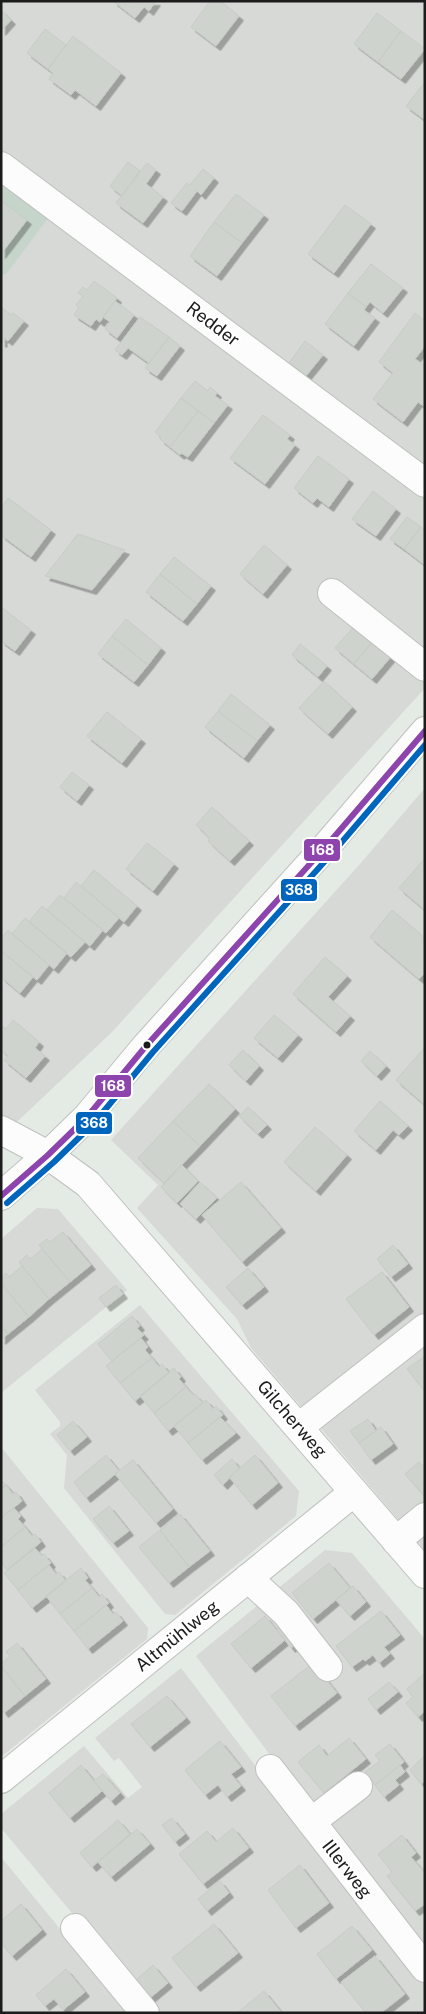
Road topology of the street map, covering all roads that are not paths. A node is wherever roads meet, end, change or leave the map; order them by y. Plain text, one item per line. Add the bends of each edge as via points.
1 (1, 166) edge
2 (425, 483) edge
3 (332, 594) dead end
4 (425, 667) edge
5 (424, 732) edge
6 (1, 1130) edge
7 (48, 1155) junction
8 (1, 1196) edge
9 (425, 1328) edge
10 (299, 1427) junction
11 (354, 1492) junction
12 (425, 1517) edge
13 (396, 1541) junction
14 (425, 1574) edge
15 (248, 1578) junction
16 (328, 1667) dead end
17 (270, 1769) dead end
18 (1, 1779) edge
19 (358, 1786) dead end
20 (311, 1822) junction
21 (75, 1928) dead end
22 (425, 1968) edge
23 (145, 2013) edge

1 - 2 street, Redder
3 - 4 street
5 - 7 street via 87,1117
6 - 7 street, Gilcherweg
7 - 8 street
7 - 10 street, Gilcherweg via 88,1184
9 - 10 street
10 - 11 street, Gilcherweg
11 - 13 street, Gilcherweg
11 - 15 street, Altmühlweg
12 - 13 street
13 - 14 street, Gilcherweg
15 - 16 street via 286,1613
15 - 18 street, Altmühlweg
17 - 20 street, Illerweg
19 - 20 street
20 - 22 street, Illerweg
21 - 23 street

